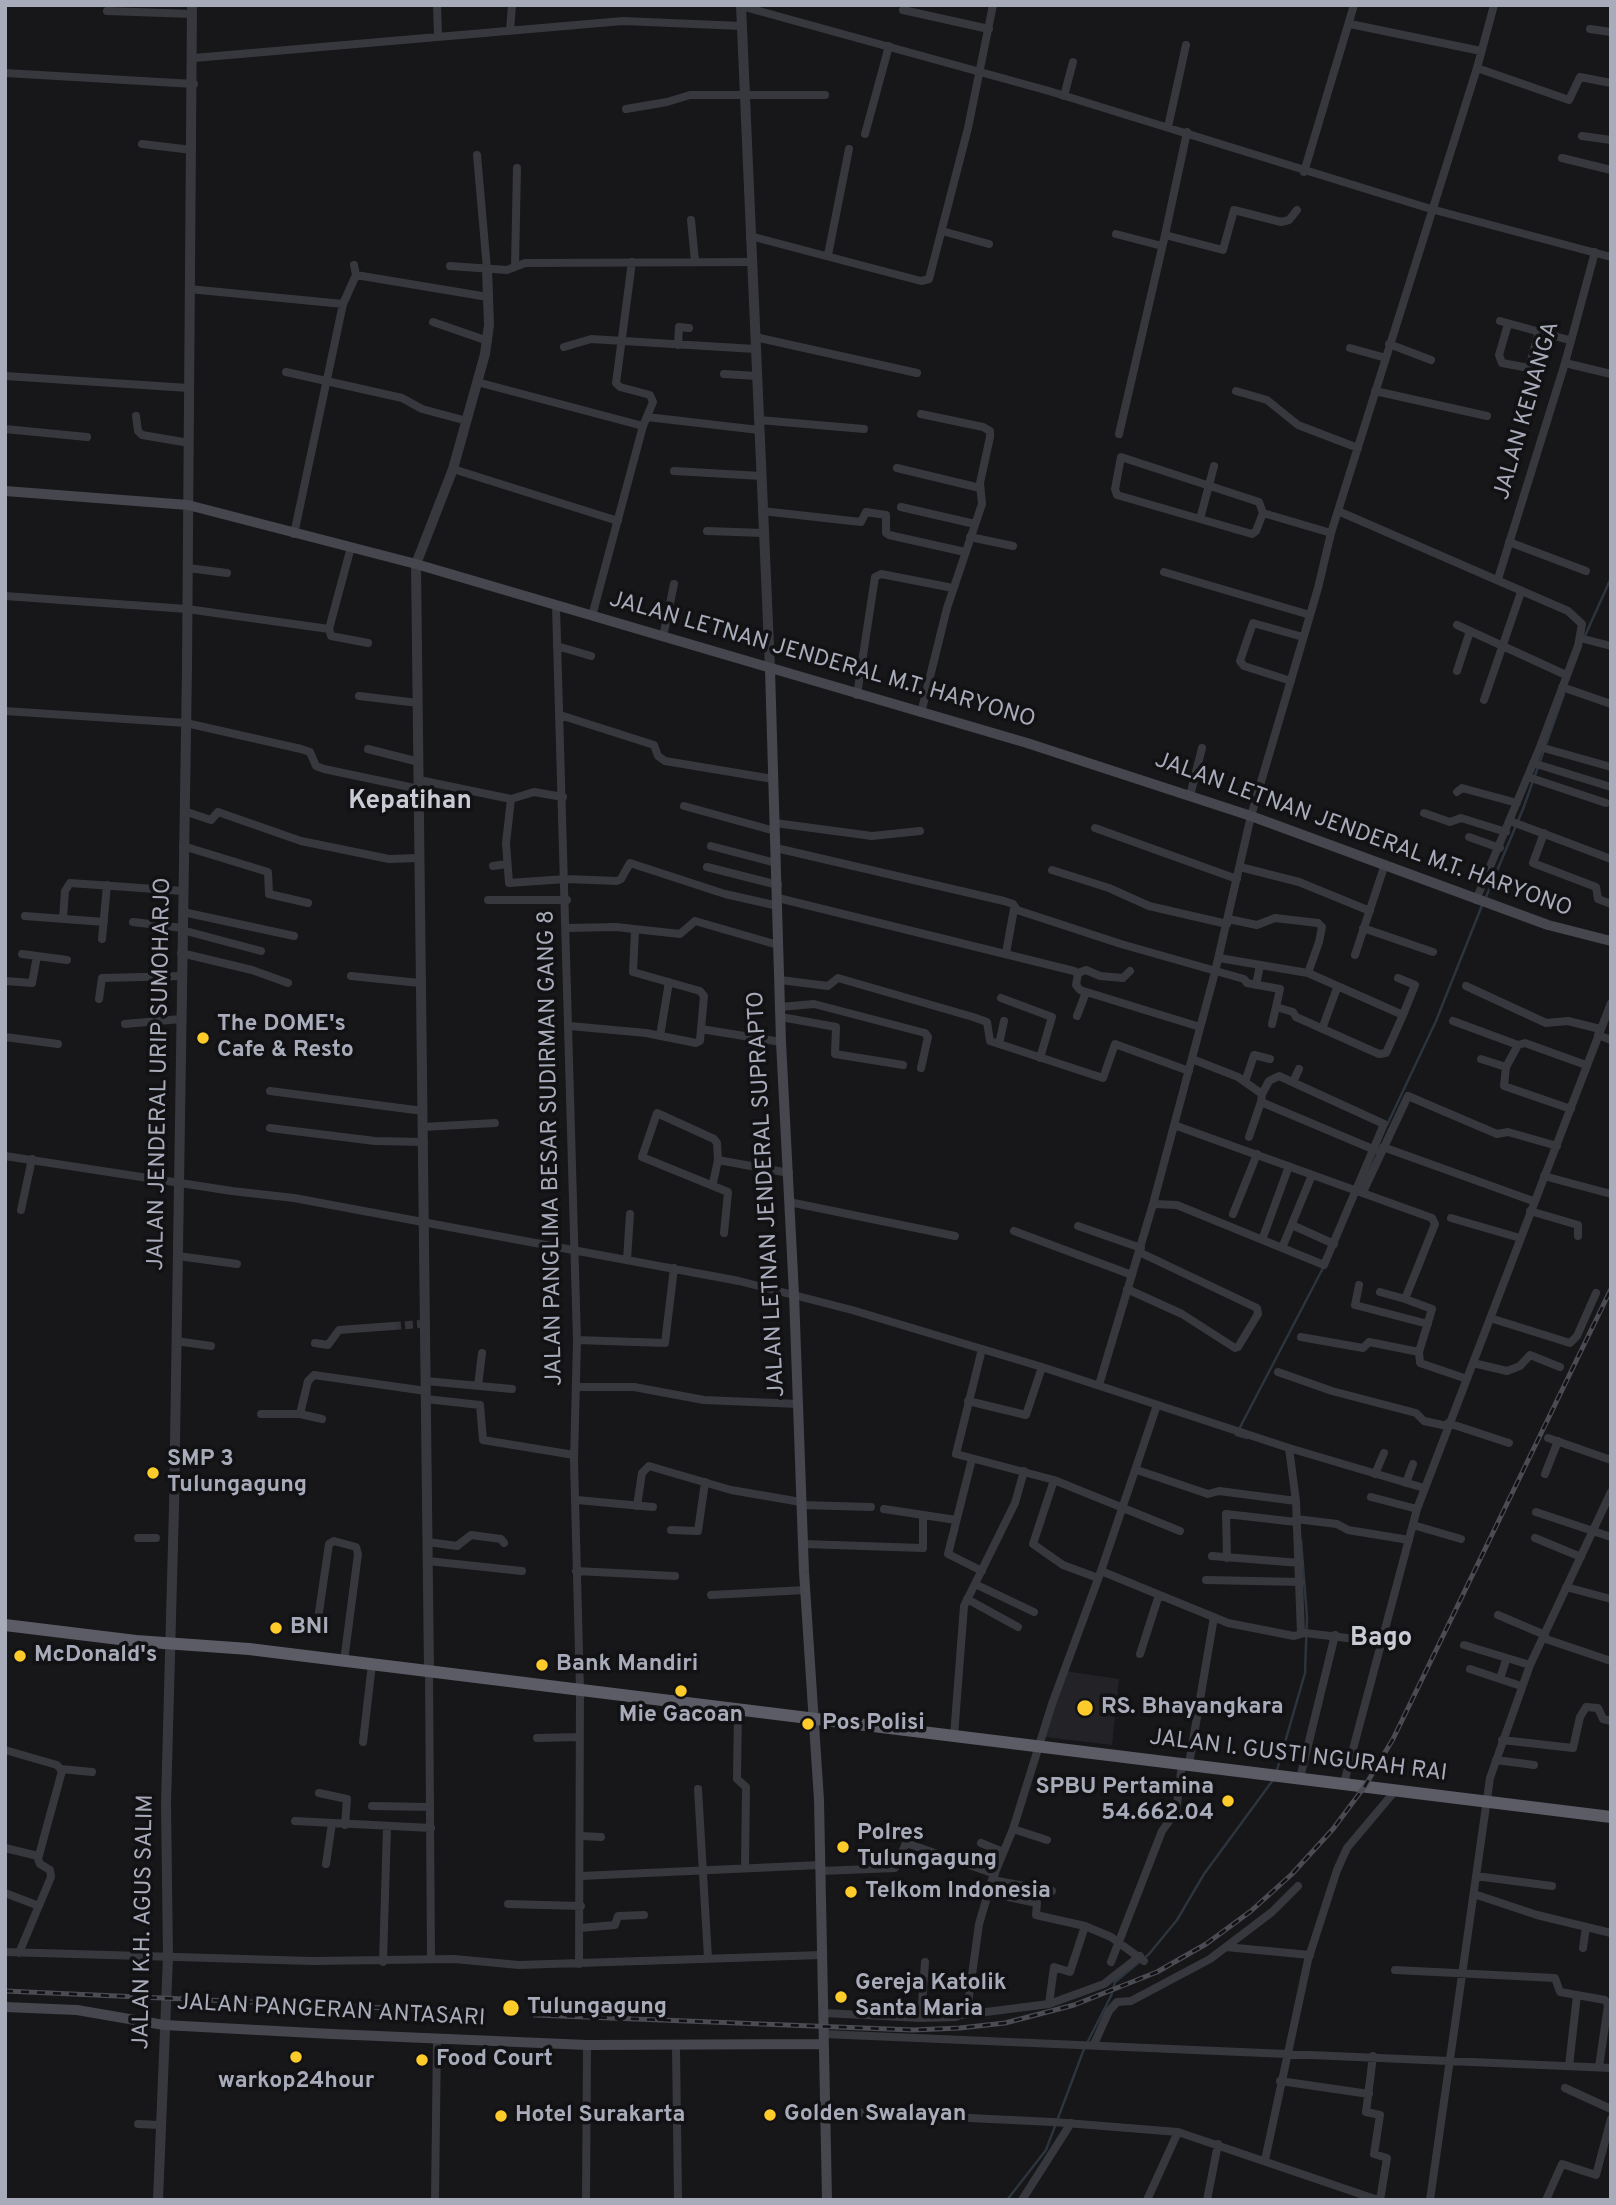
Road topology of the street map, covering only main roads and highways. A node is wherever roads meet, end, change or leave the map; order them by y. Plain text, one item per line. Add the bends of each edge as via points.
1 (5, 491) edge
2 (770, 669) junction
3 (1611, 941) edge
4 (5, 1625) edge
5 (813, 1718) junction
6 (1611, 1817) edge
7 (5, 2007) edge
8 (824, 2039) junction
9 (827, 2200) edge

1 - 2 main road, JALAN LETNAN JENDERAL M.T. HARYONO via 188,505 416,564
2 - 3 main road, JALAN LETNAN JENDERAL M.T. HARYONO via 1027,743 1251,816 1480,902
2 - 5 main road, JALAN LETNAN JENDERAL SUPRAPTO via 781,1042
4 - 5 highway, JALAN I. GUSTI NGURAH RAI via 249,1649
5 - 6 highway, JALAN I. GUSTI NGURAH RAI
5 - 8 main road, JALAN LETNAN JENDERAL SUPRAPTO
7 - 8 main road, JALAN PANGERAN ANTASARI via 77,2010 164,2025 587,2045
8 - 9 main road, JALAN LETNAN JENDERAL SUPRAPTO

